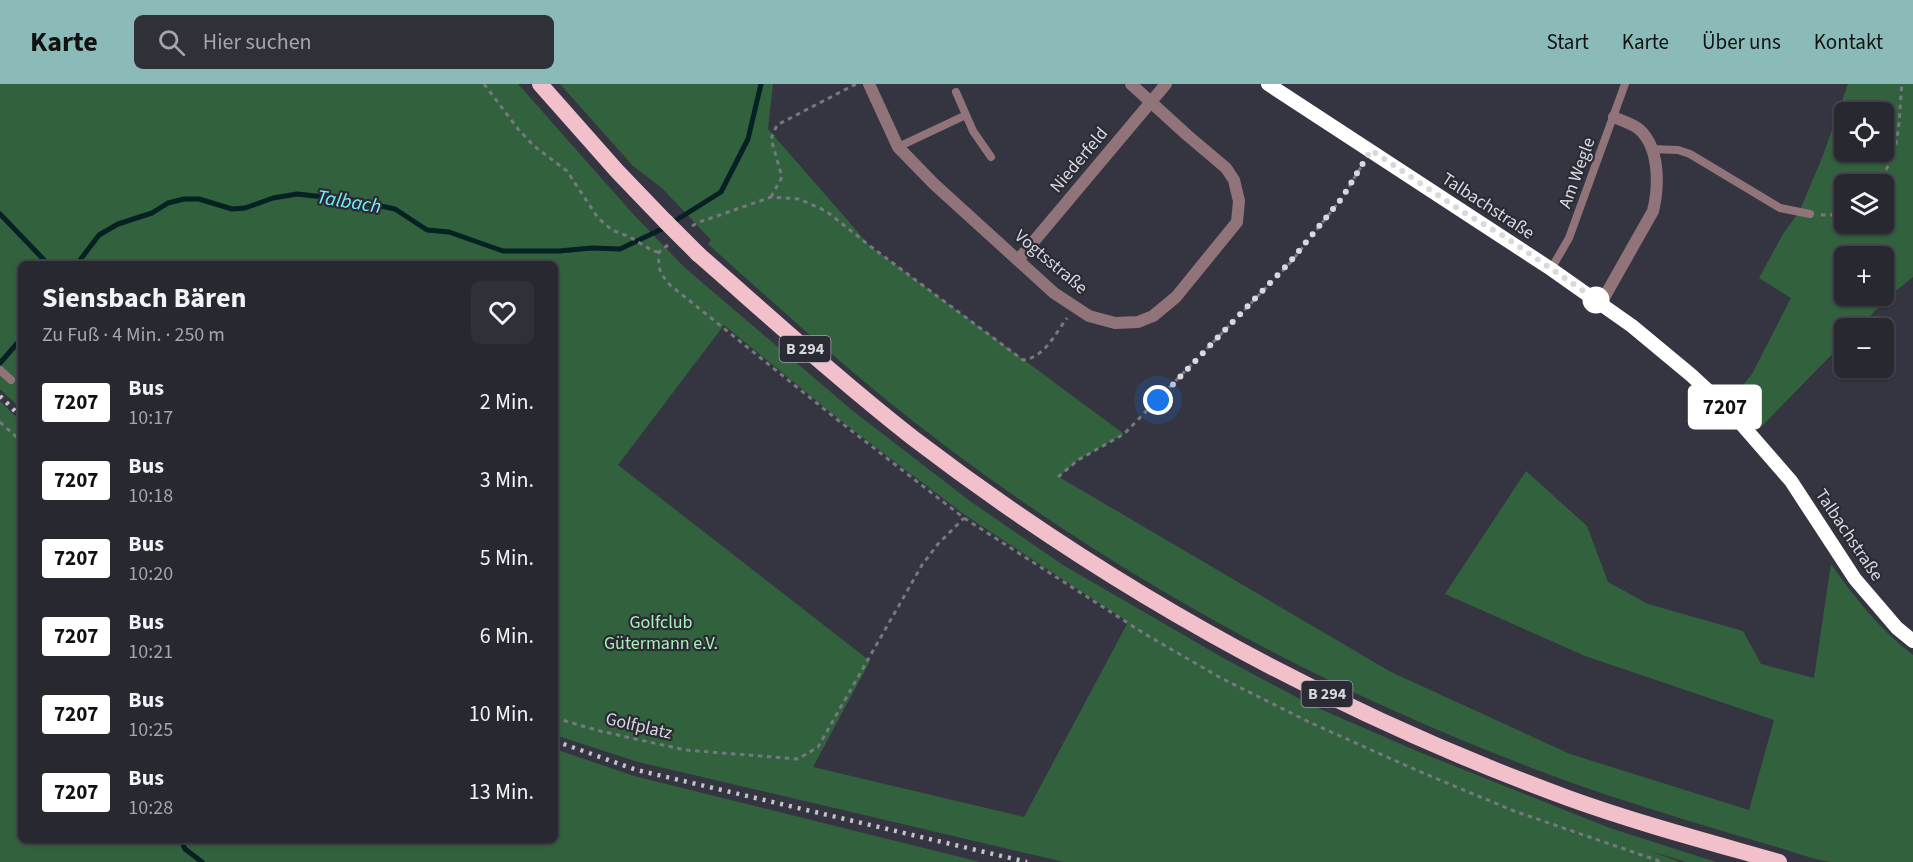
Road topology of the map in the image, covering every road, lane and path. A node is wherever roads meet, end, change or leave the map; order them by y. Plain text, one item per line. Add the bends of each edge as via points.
1 (484, 84) edge
2 (540, 84) edge
3 (856, 84) edge
4 (869, 84) edge
5 (1131, 84) edge
6 (1166, 84) edge
7 (1268, 84) edge
8 (1625, 84) edge
9 (1902, 84) edge
10 (1284, 89) edge
11 (956, 92) dead end
12 (1150, 101) junction
13 (966, 115) junction
14 (1614, 117) junction
15 (898, 147) junction
16 (1651, 149) junction
17 (1371, 150) junction
18 (991, 157) dead end
19 (1885, 174) edge
20 (1810, 214) joint
21 (1834, 214) edge
22 (659, 252) dead end
23 (1019, 259) junction
24 (1551, 269) junction
25 (1601, 303) junction
26 (1075, 307) junction
27 (0, 370) edge
28 (11, 380) dead end
29 (0, 422) edge
30 (18, 438) edge
31 (1058, 477) dead end
32 (1913, 641) edge
33 (558, 719) edge
34 (1662, 862) edge
35 (1779, 862) edge

1 - 22 path via 534,146 567,171 598,218 612,230
2 - 35 highway, B 294, bridge via 644,200 807,351 916,440 1078,555 1233,648 1407,732 1568,798
3 - 26 path via 777,125 771,139 782,177 771,197 799,199 826,211 1023,360 1042,352
4 - 15 street, Vogtsstraße
5 - 12 street
6 - 12 street, Niederfeld
7 - 10 street, Talbachstraße
8 - 14 lane, Am Wegle
9 - 19 path via 1899,132
10 - 17 street, Talbachstraße
11 - 13 lane
12 - 23 street, Niederfeld
12 - 26 street, Vogtsstraße via 1226,168 1234,180 1239,201 1237,222 1176,297 1153,316 1138,322 1116,323 1089,316
13 - 15 lane
13 - 18 lane
14 - 16 street via 1639,129
14 - 24 lane, Am Wegle via 1569,237
15 - 23 street, Vogtsstraße
16 - 20 lane via 1690,154 1780,208
16 - 25 street via 1656,175 1653,211
17 - 24 street, Talbachstraße
17 - 31 path via 1342,198 1282,271 1125,434 1078,460
20 - 21 path
23 - 26 street, Vogtsstraße via 1054,293
24 - 25 street, Talbachstraße
25 - 32 street, Talbachstraße via 1730,411 1791,481 1855,579
27 - 28 lane
29 - 30 path
33 - 34 path, Golfplatz via 685,750 798,759 818,747 922,565 964,518 1145,634 1309,722 1514,811

